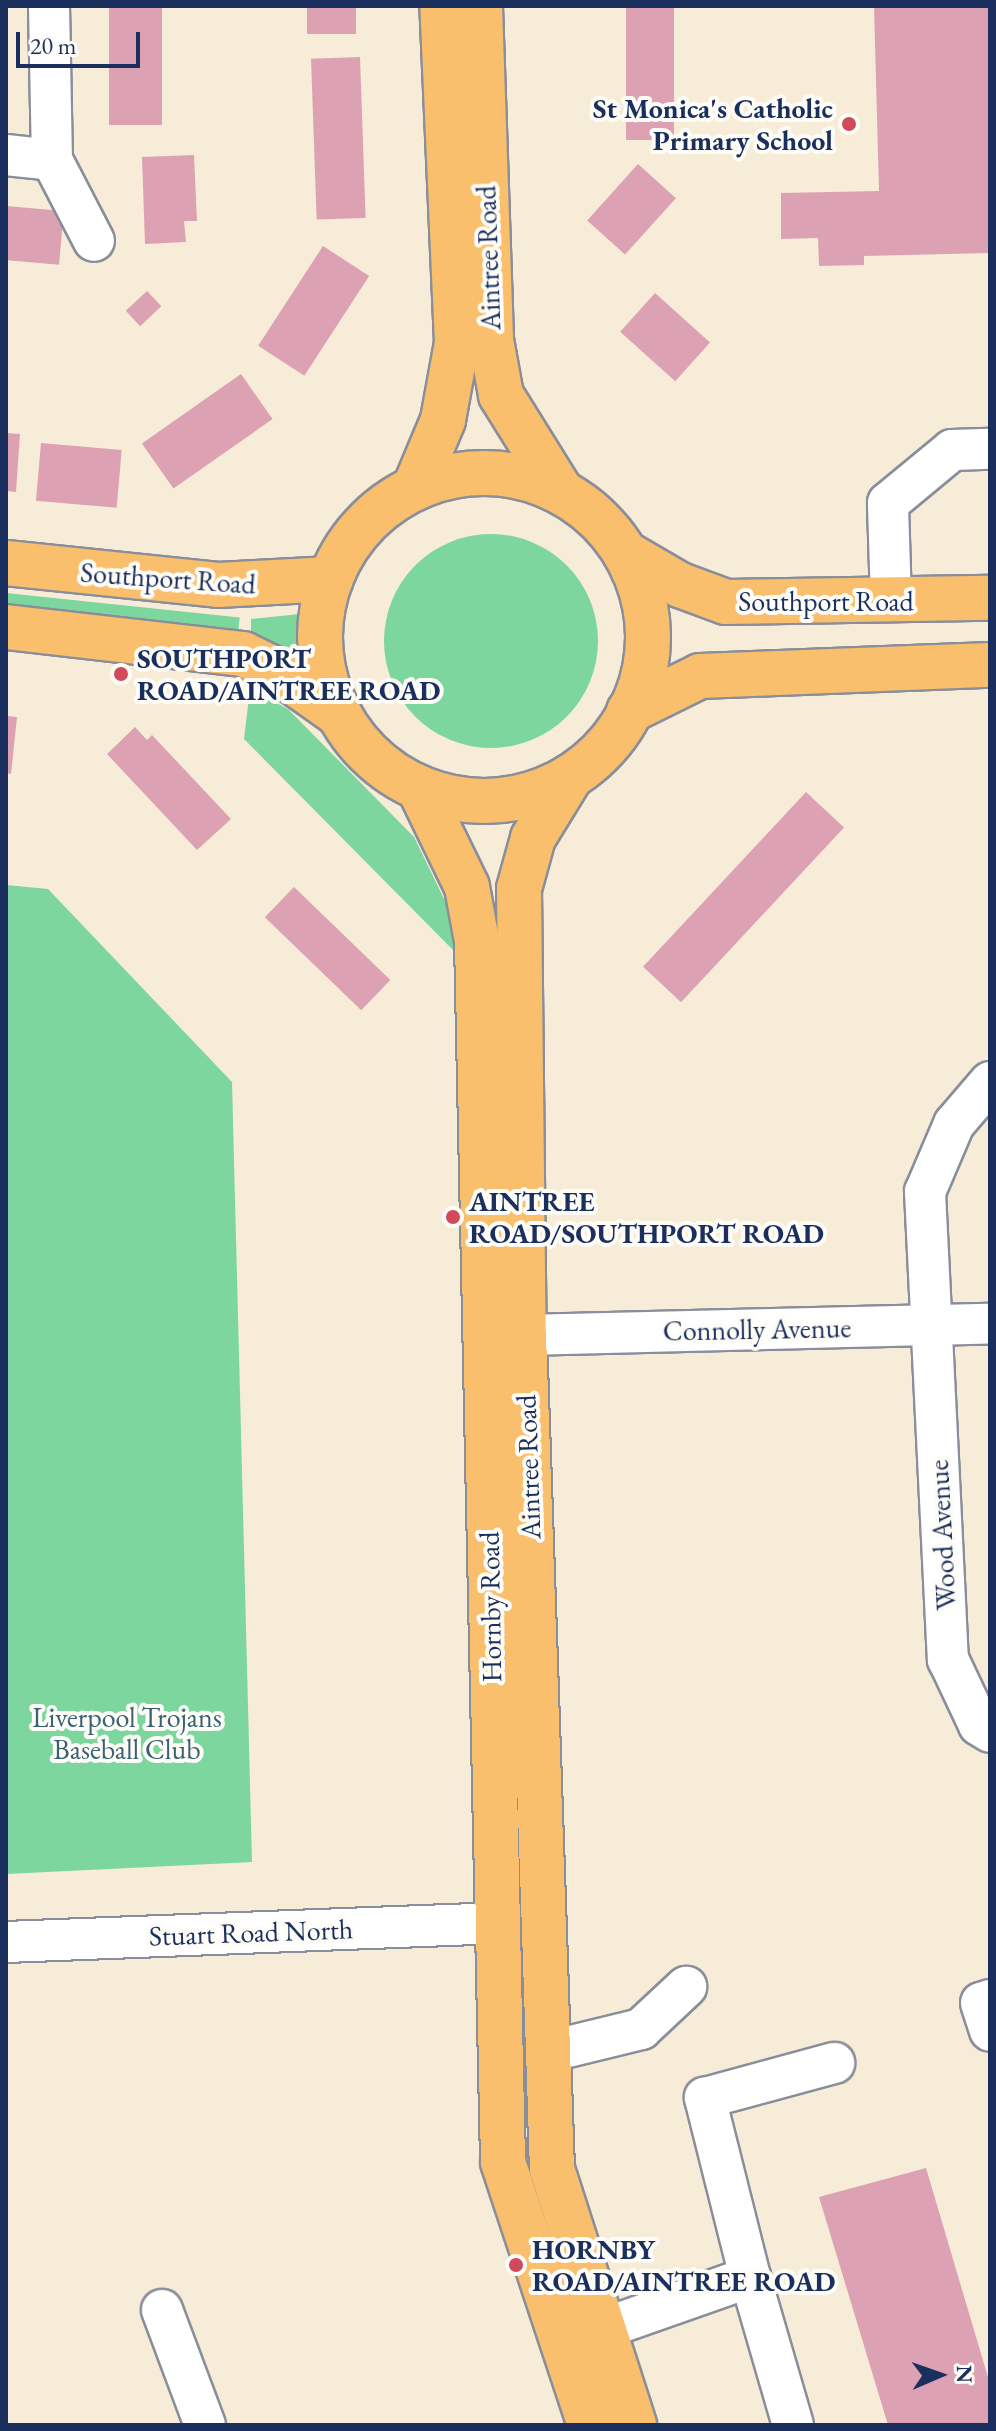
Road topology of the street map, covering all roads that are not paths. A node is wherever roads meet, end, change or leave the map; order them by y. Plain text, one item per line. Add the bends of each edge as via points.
1 (49, 6) edge
2 (442, 6) edge
3 (480, 6) edge
4 (6, 155) edge
5 (52, 160) junction
6 (94, 241) dead end
7 (990, 449) edge
8 (415, 487) junction
9 (562, 493) junction
10 (625, 553) junction
11 (6, 563) edge
12 (331, 579) junction
13 (990, 598) edge
14 (891, 601) junction
15 (6, 627) edge
16 (990, 665) edge
17 (629, 711) junction
18 (340, 715) junction
19 (571, 776) junction
20 (419, 788) junction
21 (990, 1082) edge
22 (990, 1324) edge
23 (931, 1325) junction
24 (524, 1335) junction
25 (990, 1732) edge
26 (496, 1923) junction
27 (6, 1942) edge
28 (686, 1987) dead end
29 (990, 2000) edge
30 (990, 2031) edge
31 (547, 2052) junction
32 (834, 2063) dead end
33 (552, 2169) joint
34 (750, 2277) junction
35 (162, 2310) dead end
36 (582, 2336) junction
37 (205, 2425) edge
38 (590, 2425) edge
39 (634, 2425) edge
40 (793, 2425) edge

1 - 5 street
2 - 8 main road, Aintree Road via 457,343 443,420
3 - 9 main road, Aintree Road via 491,340 501,395
4 - 5 street
5 - 6 street
7 - 14 street via 952,450 888,503
8 - 9 main road via 454,475 490,473 532,480
8 - 12 main road via 359,530
9 - 10 main road via 599,520
10 - 14 main road, Southport Road via 680,585 726,602
10 - 17 main road via 648,622 646,666
11 - 12 main road, Southport Road via 218,585
12 - 18 main road via 320,641 328,686
13 - 14 main road, Southport Road
15 - 18 main road via 243,654 278,671
16 - 17 main road via 700,676
17 - 19 main road via 598,755
18 - 20 main road via 365,750
19 - 20 main road via 537,793 497,801 459,800
19 - 24 main road, Aintree Road via 533,838 519,889
20 - 26 main road, Hornby Road via 467,887 477,941
21 - 23 street, Wood Avenue via 954,1124 925,1192
22 - 23 street, Connolly Avenue
23 - 24 street, Connolly Avenue
23 - 25 street, Wood Avenue via 948,1659 979,1725
24 - 31 main road, Aintree Road
26 - 27 street, Stuart Road North
26 - 36 main road, Hornby Road via 503,2162
28 - 31 street via 641,2029 607,2042
29 - 30 street via 981,2003
31 - 33 main road, Aintree Road
32 - 34 street via 705,2098
33 - 36 main road, Hornby Road
34 - 36 street
34 - 40 street
35 - 37 street
36 - 38 main road, Hornby Road
36 - 39 main road, Hornby Road

